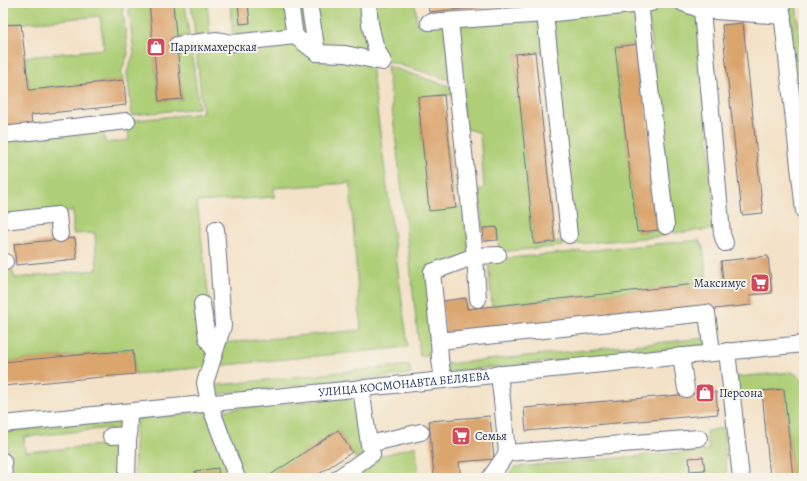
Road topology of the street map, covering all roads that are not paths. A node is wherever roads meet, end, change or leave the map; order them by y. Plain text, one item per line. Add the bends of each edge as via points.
1 (290, 3) edge
2 (309, 3) edge
3 (368, 3) edge
4 (642, 3) edge
5 (682, 3) edge
6 (782, 9) edge
7 (702, 10) junction
8 (545, 14) junction
9 (450, 21) junction
10 (429, 22) dead end
11 (295, 36) junction
12 (177, 45) dead end
13 (317, 53) junction
14 (127, 121) dead end
15 (3, 135) edge
16 (804, 211) edge
17 (3, 220) edge
18 (666, 226) dead end
19 (216, 229) dead end
20 (60, 234) dead end
21 (569, 235) dead end
22 (725, 243) dead end
23 (498, 255) dead end
24 (475, 256) junction
25 (478, 299) dead end
26 (202, 304) dead end
27 (439, 341) junction
28 (804, 344) edge
29 (214, 352) junction
30 (720, 352) junction
31 (681, 356) junction
32 (499, 374) junction
33 (442, 380) junction
34 (361, 388) junction
35 (686, 389) dead end
36 (209, 403) junction
37 (129, 412) junction
38 (3, 424) edge
39 (421, 432) dead end
40 (129, 435) junction
41 (111, 436) dead end
42 (699, 438) dead end
43 (369, 444) junction
44 (507, 453) junction
45 (3, 461) edge
46 (4, 478) edge
47 (127, 478) edge
48 (237, 478) edge
49 (338, 478) edge
50 (490, 478) edge
51 (741, 478) edge

1 - 11 street
2 - 13 street
3 - 13 street via 370,24 383,62 345,54
4 - 8 street
4 - 18 street
5 - 7 street
6 - 7 street
6 - 16 street
7 - 22 street via 722,234
8 - 9 street
8 - 21 street
9 - 10 street
9 - 24 street
11 - 12 street via 234,43 217,40
11 - 13 street
14 - 15 street
17 - 20 street via 58,215
19 - 29 street via 223,326
23 - 24 street
24 - 25 street
24 - 27 street via 432,272
26 - 29 street via 207,338
27 - 30 street via 707,313
27 - 33 street
28 - 30 street, УЛИЦА КОСМОНАВТА БЕЛЯЕВА
29 - 36 street via 205,383
30 - 31 street, УЛИЦА КОСМОНАВТА БЕЛЯЕВА
30 - 51 street
31 - 32 street, УЛИЦА КОСМОНАВТА БЕЛЯЕВА
31 - 35 street
32 - 33 street, УЛИЦА КОСМОНАВТА БЕЛЯЕВА
32 - 44 street
33 - 34 street, УЛИЦА КОСМОНАВТА БЕЛЯЕВА
34 - 36 street, УЛИЦА КОСМОНАВТА БЕЛЯЕВА
34 - 43 street
36 - 37 street, УЛИЦА КОСМОНАВТА БЕЛЯЕВА
36 - 48 street
37 - 38 street, УЛИЦА КОСМОНАВТА БЕЛЯЕВА
37 - 40 street
39 - 43 street
40 - 41 street
40 - 47 street
42 - 44 street
43 - 49 street via 372,454
44 - 50 street
45 - 46 street

